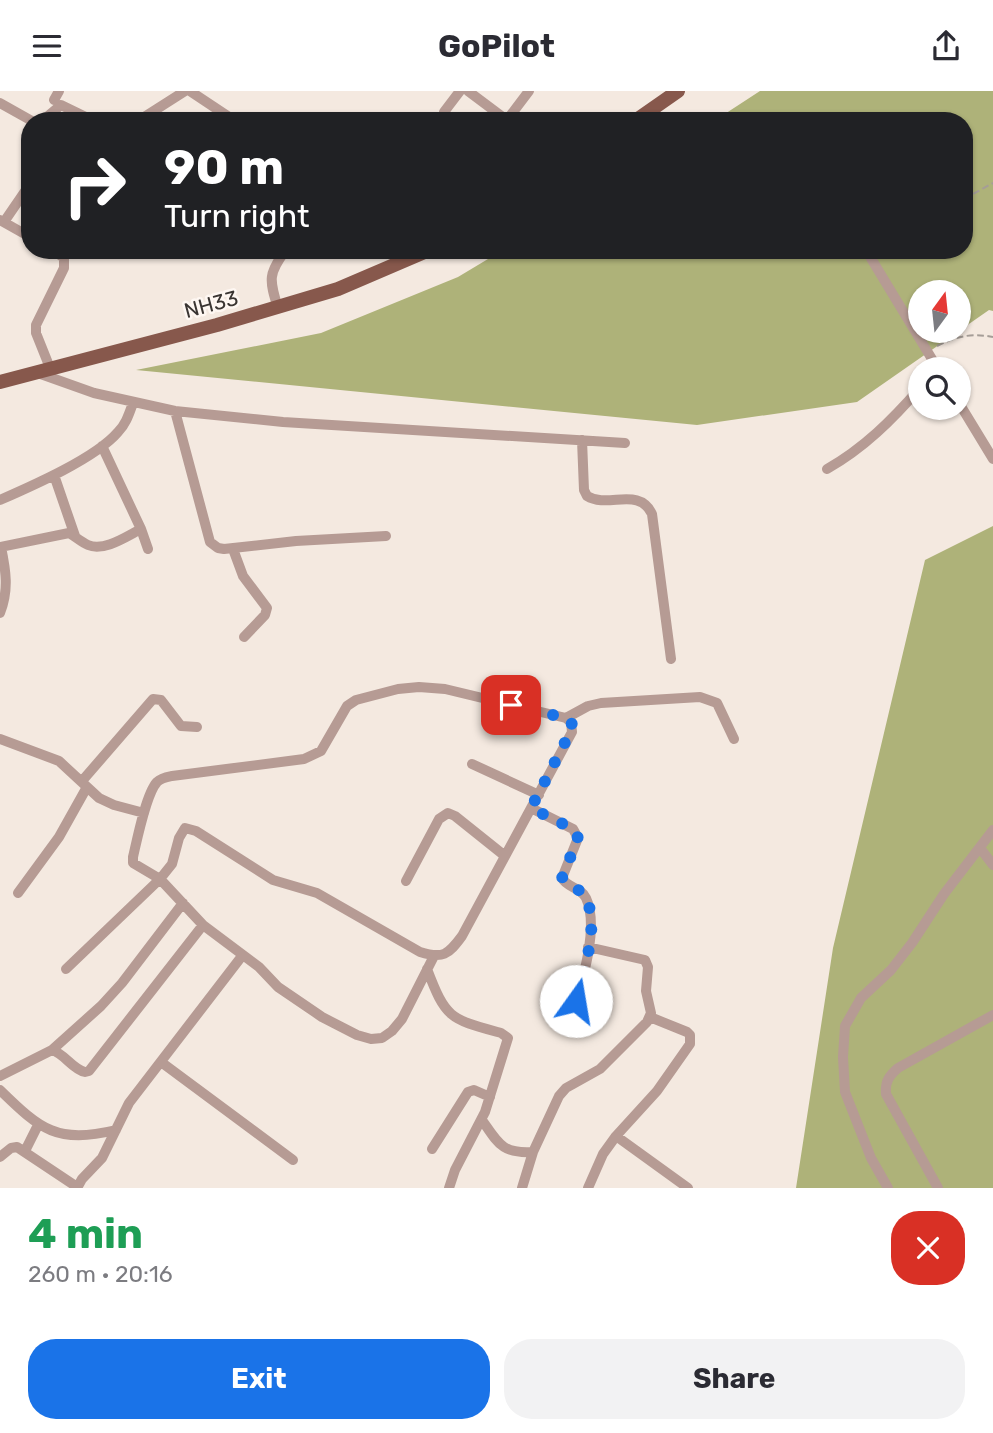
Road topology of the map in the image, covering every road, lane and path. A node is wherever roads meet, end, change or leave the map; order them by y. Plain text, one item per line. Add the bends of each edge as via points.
1 (187, 91) edge
2 (460, 91) edge
3 (468, 91) edge
4 (529, 91) edge
5 (678, 91) edge
6 (0, 103) edge
7 (51, 112) edge
8 (75, 112) edge
9 (153, 112) edge
10 (221, 112) edge
11 (444, 112) edge
12 (496, 112) edge
13 (514, 112) edge
14 (648, 112) edge
15 (21, 115) edge
16 (993, 183) edge
17 (973, 194) edge
18 (21, 196) edge
19 (2, 221) edge
20 (21, 232) edge
21 (64, 259) edge
22 (280, 259) edge
23 (408, 259) edge
24 (871, 259) edge
25 (278, 308) junction
26 (993, 337) edge
27 (927, 351) junction
28 (931, 357) edge
29 (50, 368) junction
30 (35, 372) junction
31 (0, 382) edge
32 (908, 401) edge
33 (133, 403) junction
34 (175, 411) junction
35 (969, 420) edge
36 (582, 440) junction
37 (625, 443) dead end
38 (102, 446) junction
39 (993, 459) edge
40 (827, 469) dead end
41 (54, 475) junction
42 (0, 500) edge
43 (141, 529) junction
44 (75, 536) junction
45 (386, 536) dead end
46 (1, 547) edge
47 (148, 549) dead end
48 (233, 549) junction
49 (0, 613) edge
50 (244, 637) dead end
51 (671, 659) dead end
52 (566, 718) junction
53 (197, 727) dead end
54 (0, 739) edge
55 (734, 739) dead end
56 (472, 764) dead end
57 (84, 784) junction
58 (539, 795) junction
59 (531, 808) junction
60 (144, 813) junction
61 (993, 830) edge
62 (980, 848) junction
63 (505, 856) junction
64 (993, 865) edge
65 (160, 879) junction
66 (406, 881) dead end
67 (18, 893) dead end
68 (183, 904) junction
69 (203, 925) junction
70 (588, 947) junction
71 (243, 955) junction
72 (434, 956) junction
73 (66, 969) dead end
74 (427, 969) junction
75 (993, 1015) edge
76 (650, 1017) junction
77 (570, 1026) dead end
78 (52, 1049) junction
79 (162, 1062) junction
80 (0, 1076) edge
81 (0, 1090) edge
82 (490, 1097) junction
83 (482, 1119) junction
84 (38, 1125) junction
85 (116, 1130) junction
86 (616, 1136) junction
87 (432, 1149) dead end
88 (25, 1151) junction
89 (533, 1152) junction
90 (0, 1157) edge
91 (293, 1160) dead end
92 (77, 1188) edge
93 (449, 1188) edge
94 (522, 1188) edge
95 (587, 1188) edge
96 (688, 1188) edge
97 (888, 1188) edge
98 (938, 1188) edge

1 - 9 street
1 - 10 street
2 - 11 street
3 - 12 street
4 - 13 street
5 - 14 main road
6 - 15 street
7 - 8 street via 61,105
16 - 17 path
18 - 19 street
19 - 20 street
21 - 29 street via 36,325
22 - 25 street via 271,274
23 - 25 main road, NH33
24 - 27 street
25 - 29 main road, NH33
26 - 27 path via 954,337
27 - 28 street
29 - 30 main road, NH33
30 - 31 main road, NH33
30 - 33 street
32 - 40 street via 875,436
33 - 34 street
33 - 38 street via 120,430
34 - 36 street
34 - 48 street via 210,542
35 - 39 street
36 - 37 street
36 - 51 street via 587,496 634,499 652,514
38 - 41 street
38 - 43 street
41 - 42 street
41 - 44 street
43 - 44 street via 96,547
43 - 47 street
44 - 46 street via 62,533
45 - 48 street
46 - 49 street via 7,580
48 - 50 street via 243,576 267,608
52 - 55 street via 601,703 700,697 717,702
52 - 58 street via 572,732
52 - 60 street via 445,689 398,689 347,706 315,756 159,780
53 - 57 street via 181,726 161,700 153,699
54 - 57 street via 59,761
56 - 58 street
57 - 60 street via 99,798
57 - 67 street via 59,837
58 - 59 street
59 - 63 street
59 - 70 street via 577,833 562,878 586,898
60 - 65 street via 133,863
61 - 62 street
62 - 64 street
62 - 97 street via 891,970 861,998 845,1026 845,1092
63 - 66 street via 448,813 439,819
63 - 72 street via 462,936 452,950
65 - 68 street
65 - 72 street via 172,864 181,832 190,828 274,880 317,893
65 - 73 street
68 - 69 street
68 - 78 street via 122,983
69 - 71 street
69 - 78 street via 89,1071 77,1070
70 - 76 street via 645,960
70 - 77 street
71 - 74 street via 278,987 322,1017 371,1039 393,1031
71 - 79 street
72 - 74 street
74 - 82 street via 444,1009 454,1018 508,1038
75 - 98 street via 898,1068 885,1085
76 - 86 street via 690,1035 690,1044 657,1091
76 - 89 street via 600,1069 559,1096
78 - 80 street
79 - 85 street via 129,1103
79 - 91 street
81 - 84 street
82 - 83 street
82 - 87 street via 468,1092
83 - 89 street via 503,1148
83 - 93 street
84 - 85 street via 79,1137
84 - 88 street
85 - 92 street via 102,1158
86 - 95 street
86 - 96 street
88 - 90 street via 11,1148
88 - 92 street
89 - 94 street

